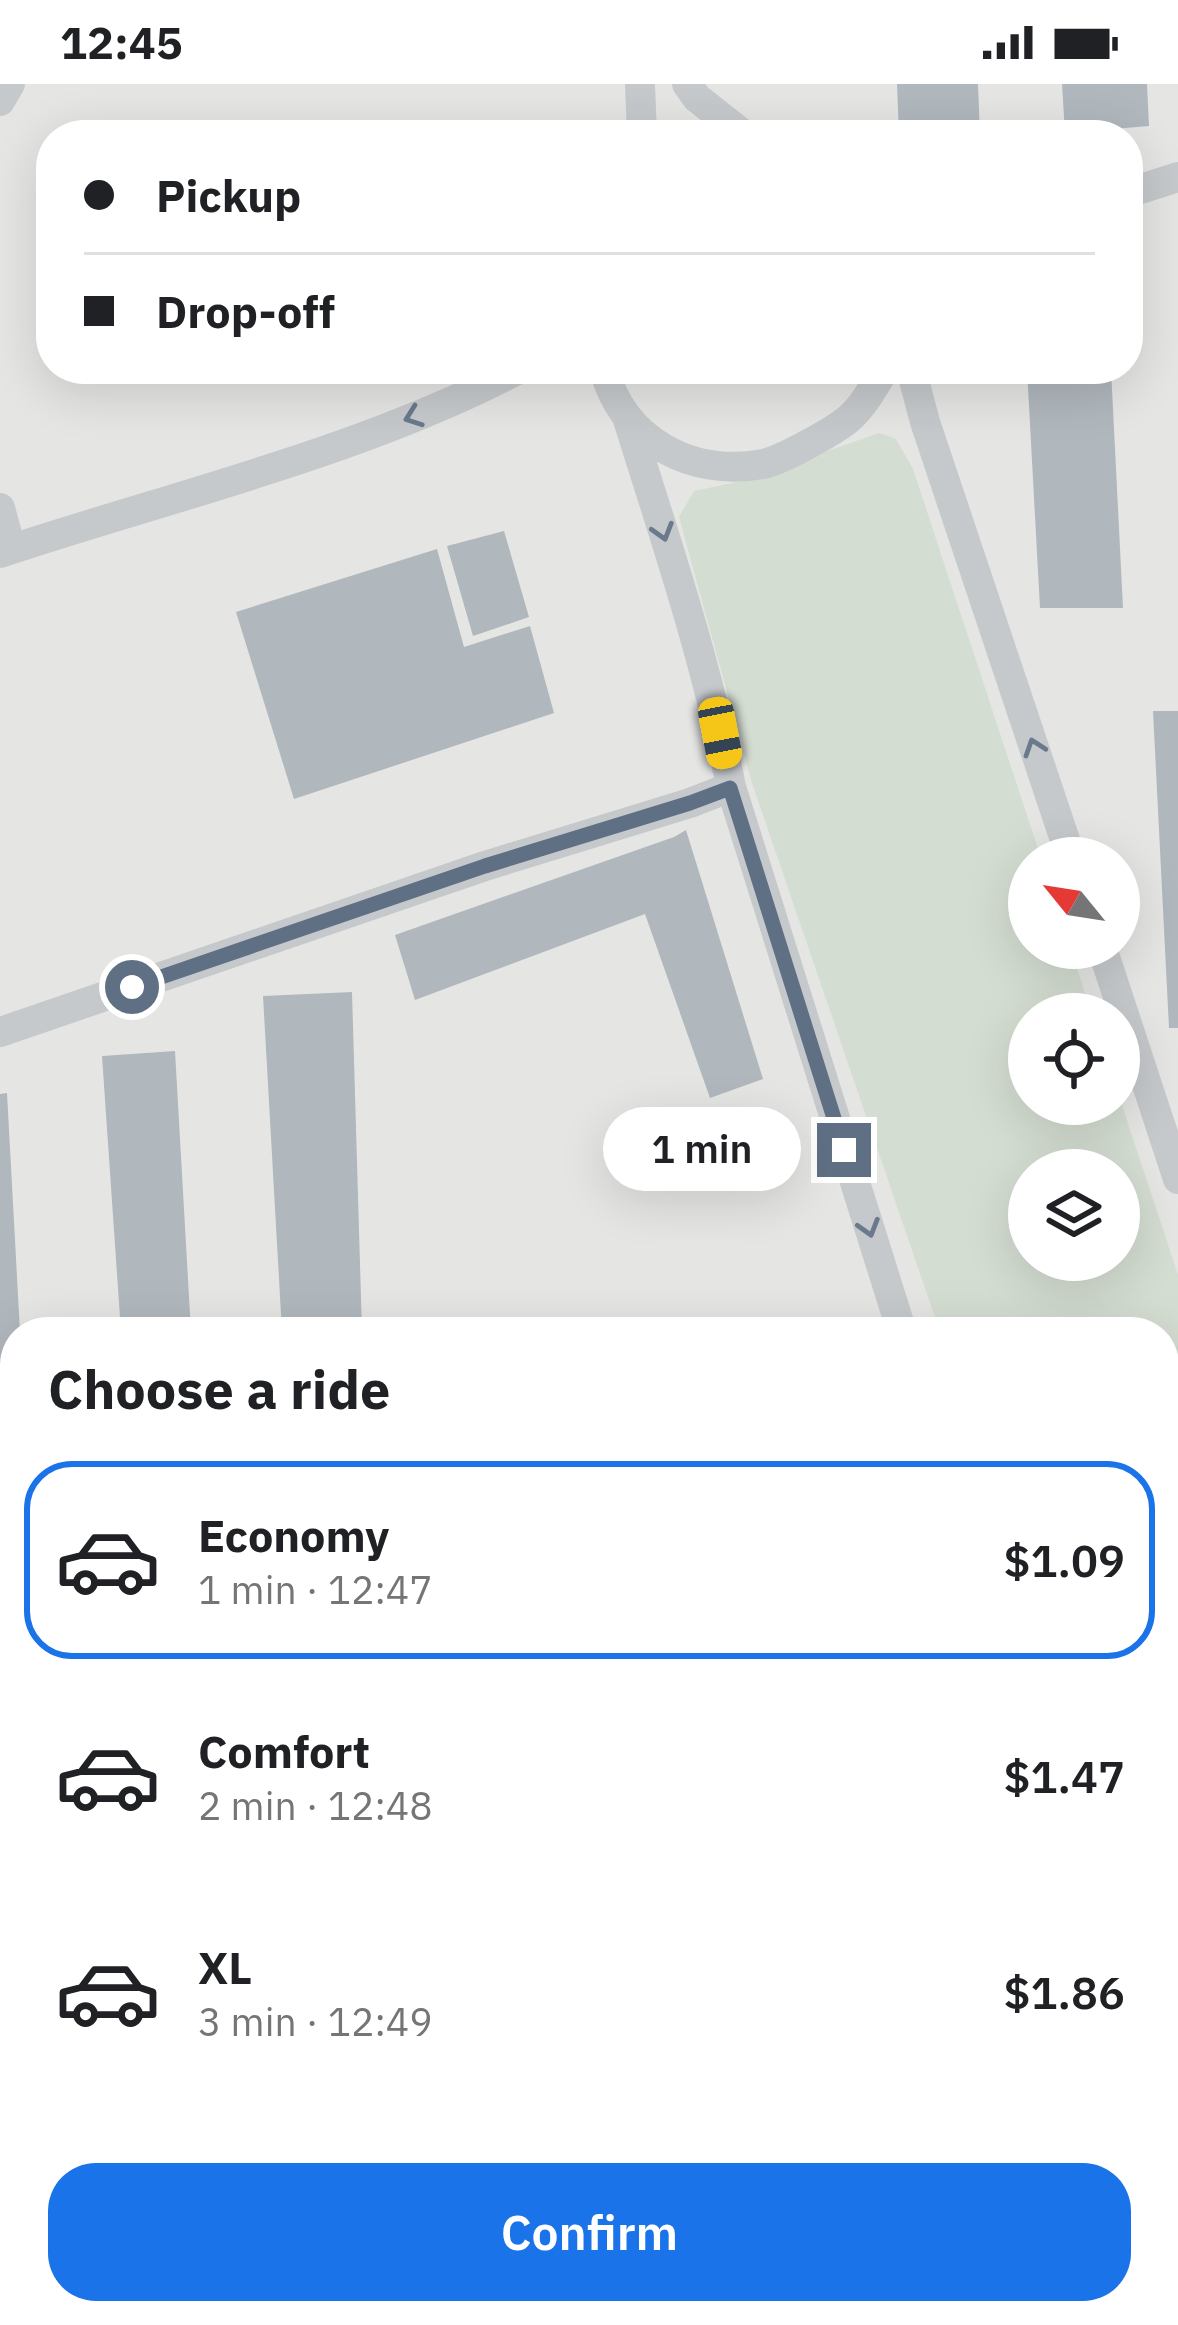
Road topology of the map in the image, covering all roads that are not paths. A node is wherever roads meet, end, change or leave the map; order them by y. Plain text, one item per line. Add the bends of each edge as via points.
1 (10, 84) edge
2 (640, 84) edge
3 (687, 84) edge
4 (0, 100) edge
5 (641, 120) edge
6 (725, 120) edge
7 (1178, 177) edge
8 (1143, 189) edge
9 (490, 384) edge
10 (608, 384) edge
11 (876, 384) edge
12 (915, 384) edge
13 (628, 420) junction
14 (0, 508) edge
15 (5, 551) edge
16 (730, 788) junction
17 (1065, 837) edge
18 (1111, 969) edge
19 (0, 1032) edge
20 (1167, 1106) edge
21 (1178, 1179) edge
22 (897, 1317) edge

1 - 4 street
2 - 5 street
3 - 6 street
7 - 8 street
9 -> 15 street via 331,447
10 - 13 street
11 - 13 street via 847,421 766,464 690,461 652,444
17 -> 12 street
13 -> 16 street via 692,627
14 - 15 street
16 - 19 street
16 -> 22 street
18 - 20 street
20 - 21 street

